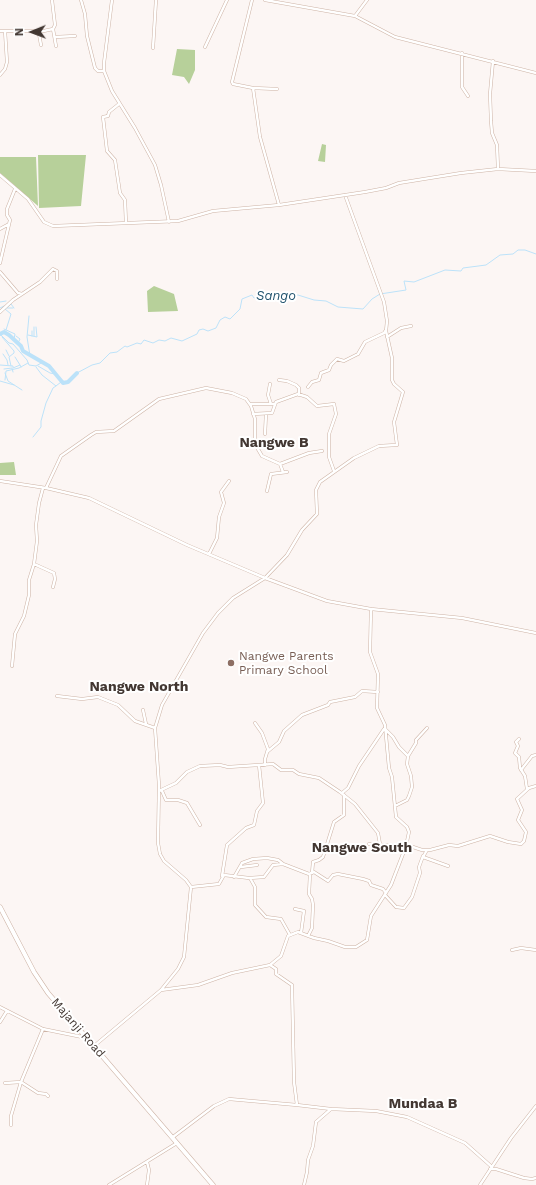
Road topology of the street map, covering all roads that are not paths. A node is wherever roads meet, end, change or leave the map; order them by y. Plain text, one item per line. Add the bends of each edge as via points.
1 (52, 0) edge
2 (81, 0) edge
3 (112, 0) edge
4 (156, 0) edge
5 (227, 0) edge
6 (252, 0) edge
7 (265, 0) edge
8 (367, 0) edge
9 (355, 16) junction
10 (53, 29) junction
11 (0, 31) edge
12 (5, 31) junction
13 (38, 32) junction
14 (75, 36) dead end
15 (55, 37) junction
16 (41, 45) dead end
17 (56, 46) dead end
18 (205, 47) dead end
19 (153, 48) dead end
20 (462, 53) junction
21 (493, 61) junction
22 (104, 71) junction
23 (536, 73) edge
24 (0, 75) edge
25 (253, 88) junction
26 (277, 89) dead end
27 (468, 96) dead end
28 (120, 104) junction
29 (498, 169) junction
30 (536, 171) edge
31 (0, 175) edge
32 (15, 189) junction
33 (345, 195) junction
34 (279, 205) junction
35 (169, 222) junction
36 (126, 223) junction
37 (9, 224) junction
38 (0, 229) edge
39 (0, 263) edge
40 (0, 272) edge
41 (57, 279) dead end
42 (18, 295) junction
43 (0, 312) edge
44 (411, 326) dead end
45 (386, 328) junction
46 (384, 333) junction
47 (387, 337) junction
48 (279, 380) dead end
49 (270, 384) dead end
50 (308, 387) dead end
51 (299, 395) junction
52 (250, 404) junction
53 (273, 404) junction
54 (253, 414) junction
55 (266, 414) junction
56 (265, 434) dead end
57 (322, 451) dead end
58 (280, 464) junction
59 (334, 471) junction
60 (0, 481) edge
61 (229, 481) dead end
62 (45, 488) junction
63 (267, 491) dead end
64 (209, 554) junction
65 (34, 564) junction
66 (265, 578) junction
67 (52, 587) dead end
68 (371, 609) junction
69 (536, 633) edge
70 (12, 666) dead end
71 (378, 692) junction
72 (57, 696) dead end
73 (143, 710) dead end
74 (255, 723) dead end
75 (146, 724) junction
76 (155, 728) junction
77 (385, 728) junction
78 (427, 728) dead end
79 (519, 739) dead end
80 (267, 752) junction
81 (536, 755) edge
82 (408, 756) junction
83 (259, 765) junction
84 (266, 765) junction
85 (521, 770) junction
86 (536, 786) edge
87 (527, 790) junction
88 (161, 791) junction
89 (343, 794) junction
90 (395, 807) junction
91 (200, 825) dead end
92 (369, 844) dead end
93 (380, 844) junction
94 (406, 846) junction
95 (427, 850) junction
96 (423, 856) junction
97 (283, 864) junction
98 (257, 865) dead end
99 (448, 866) dead end
100 (241, 867) junction
101 (311, 874) junction
102 (222, 876) junction
103 (233, 877) junction
104 (250, 878) junction
105 (191, 887) junction
106 (386, 894) junction
107 (0, 907) edge
108 (295, 908) dead end
109 (301, 933) junction
110 (290, 934) junction
111 (308, 936) junction
112 (512, 950) dead end
113 (536, 950) edge
114 (270, 966) junction
115 (161, 990) junction
116 (0, 1007) edge
117 (7, 1011) junction
118 (0, 1022) edge
119 (43, 1030) junction
120 (87, 1038) junction
121 (94, 1046) junction
122 (21, 1082) junction
123 (5, 1083) dead end
124 (48, 1096) dead end
125 (297, 1105) junction
126 (536, 1106) edge
127 (331, 1109) junction
128 (11, 1125) dead end
129 (173, 1138) junction
130 (177, 1142) junction
131 (147, 1162) junction
132 (491, 1168) junction
133 (536, 1178) edge
134 (109, 1185) edge
135 (147, 1185) edge
136 (213, 1185) edge
137 (304, 1185) edge
138 (480, 1185) edge

1 - 10 street via 55,19
2 - 22 street via 95,68
3 - 22 street
4 - 19 street
5 - 18 street
6 - 25 street via 232,82
7 - 9 street
8 - 9 street
9 - 20 street via 395,36
10 - 13 street
10 - 15 street
11 - 12 street
12 - 13 street
12 - 24 street via 7,62 6,69
13 - 16 street
14 - 15 street
15 - 17 street
20 - 21 street
20 - 27 street via 462,87
21 - 23 street
21 - 29 street via 490,94 491,129 497,145
22 - 28 street
25 - 26 street
25 - 34 street via 260,137
28 - 35 street via 155,165
28 - 36 street via 109,112 108,116 103,117 107,151 115,160 120,193 125,200
29 - 30 street
29 - 33 street via 399,183 386,188
31 - 32 street
32 - 36 street via 28,200 39,217 48,225
32 - 37 street via 7,208
33 - 34 street
33 - 45 street via 381,293
34 - 35 street via 213,211
35 - 36 street
37 - 38 street
37 - 39 street
40 - 42 street
41 - 42 street via 56,271 53,269 40,282
42 - 43 street
44 - 47 street via 400,328
45 - 46 street
45 - 47 street
46 - 47 street
46 - 50 street via 365,342 358,354 344,361 337,359 329,370 321,373 319,380 312,382
47 - 59 street via 392,358 393,382 403,392 394,422 396,445 375,448
48 - 51 street via 296,385 299,388
49 - 53 street via 268,395
51 - 53 street
51 - 59 street via 307,397 317,406 334,404 329,434 329,457
52 - 53 street
52 - 54 street
52 - 62 street via 237,395 211,388 159,398 114,431 96,432 67,450 58,460
53 - 55 street via 273,411
54 - 55 street
54 - 58 street via 256,419 255,444 262,456
55 - 56 street
57 - 58 street
58 - 63 street via 285,472 271,474
59 - 66 street via 318,485 317,514 302,530 287,555
60 - 62 street
61 - 64 street via 222,492 224,503 219,517 217,538
62 - 64 street via 98,502 161,534
62 - 65 street via 38,503
64 - 66 street
65 - 67 street via 54,572
65 - 70 street via 30,572 28,602 15,634
66 - 68 street via 327,601
66 - 76 street via 233,598 214,617 162,705
68 - 69 street via 462,618
68 - 71 street via 370,652 378,674
71 - 77 street via 377,708
71 - 80 street via 362,691 354,697 330,702 302,715 284,731 279,742
72 - 75 street via 82,699 98,697 118,705 135,721
73 - 75 street
74 - 80 street via 262,732
75 - 76 street
76 - 88 street
77 - 82 street
77 - 89 street
77 - 90 street
78 - 82 street via 416,740
79 - 85 street via 515,751 519,756
80 - 84 street
81 - 85 street via 532,756
82 - 90 street via 411,790 407,800
83 - 84 street
83 - 88 street via 200,766
83 - 102 street via 263,803 257,811 254,825 246,828 227,846
84 - 89 street via 273,764 281,770 293,770 299,774 319,778
85 - 87 street via 525,776
86 - 87 street
87 - 95 street via 517,799 522,810 518,820 526,832 523,843 512,843 490,836 458,846 449,845
88 - 91 street via 166,800 187,803
88 - 105 street via 158,843 160,854
89 - 93 street via 355,804 378,833
89 - 101 street via 344,815 334,822 323,857 313,862
90 - 94 street via 396,817 408,830
92 - 93 street
93 - 94 street
94 - 95 street
94 - 106 street
95 - 96 street
96 - 99 street
96 - 106 street via 412,897 404,908 396,907
97 - 100 street via 267,858 244,862
97 - 101 street
97 - 104 street via 274,865 266,876
98 - 100 street
100 - 103 street
101 - 106 street via 314,872 330,881 332,875 338,874 364,879 369,881 371,886 383,889
101 - 111 street via 309,894 313,905 312,928
102 - 103 street
102 - 105 street via 219,884
103 - 104 street
104 - 110 street via 255,887 256,906 266,917 281,920
105 - 115 street via 184,957
106 - 111 street via 372,916 367,940 360,946 345,947
107 - 120 main road, Majanji Road via 34,972 48,993
108 - 109 street via 304,911
109 - 110 street
109 - 111 street
110 - 114 street via 286,938 281,956
112 - 113 street
114 - 115 street via 232,973 198,984
114 - 125 street via 276,969 276,974 292,985 294,1082
115 - 121 street
116 - 117 street
117 - 118 street
117 - 119 street
119 - 120 street
119 - 122 street
120 - 121 main road, Majanji Road
121 - 129 main road, Majanji Road
122 - 123 street
122 - 124 street
122 - 128 street via 11,1116
125 - 127 street
125 - 129 street via 229,1099 214,1106
126 - 132 street
127 - 132 street via 376,1111 407,1117 465,1143
127 - 137 street via 316,1122 314,1146 308,1160
129 - 130 main road, Majanji Road
130 - 131 street
130 - 136 main road, Majanji Road
131 - 134 street
131 - 135 street
132 - 133 street via 524,1178
132 - 138 street

